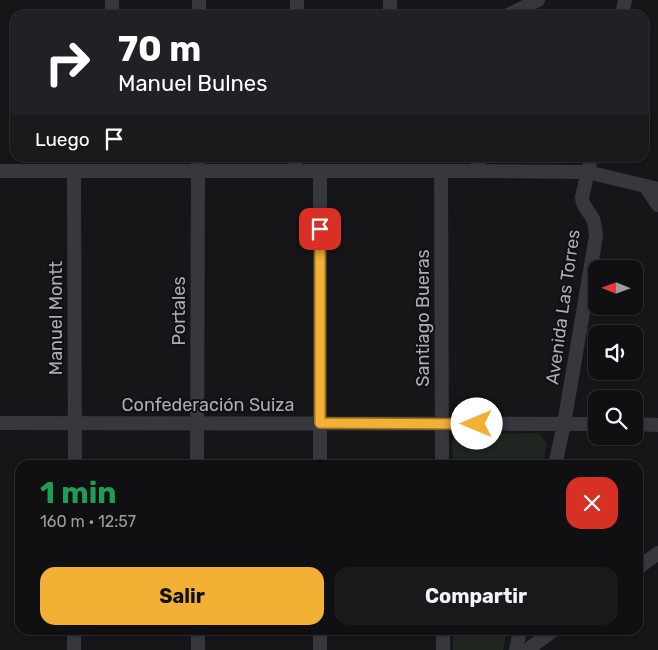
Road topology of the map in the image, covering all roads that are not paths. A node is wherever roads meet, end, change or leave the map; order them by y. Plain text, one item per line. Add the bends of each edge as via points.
1 (538, 0) edge
2 (518, 10) edge
3 (589, 162) edge
4 (112, 164) edge
5 (198, 164) edge
6 (295, 164) edge
7 (393, 164) edge
8 (478, 164) edge
9 (0, 171) edge
10 (74, 171) junction
11 (320, 171) junction
12 (441, 171) junction
13 (587, 172) junction
14 (652, 188) edge
15 (658, 205) edge
16 (0, 423) edge
17 (76, 423) junction
18 (197, 423) junction
19 (320, 423) junction
20 (442, 424) junction
21 (564, 424) junction
22 (588, 424) edge
23 (643, 424) edge
24 (658, 424) edge
25 (75, 460) edge
26 (197, 460) edge
27 (320, 460) edge
28 (442, 460) edge
29 (556, 460) edge
30 (658, 553) edge
31 (643, 564) edge
32 (74, 635) edge
33 (198, 635) edge
34 (320, 635) edge
35 (443, 635) edge
36 (519, 635) edge
37 (547, 635) edge
38 (74, 650) edge
39 (198, 650) edge
40 (320, 650) edge
41 (443, 650) edge
42 (516, 650) edge
43 (527, 650) edge

1 - 2 street
3 - 13 street, Avenida Las Torres
4 - 5 street
4 - 10 street
5 - 6 street
5 - 18 street, Portales
6 - 11 street
7 - 11 street
7 - 12 street
8 - 12 street
8 - 13 street
9 - 10 street
10 - 17 street, Manuel Montt
11 - 19 street
12 - 20 street, Santiago Bueras
13 - 14 street
13 - 21 street, Avenida Las Torres via 582,203 595,225 596,236
14 - 15 street
16 - 17 street, Confederación Suiza
17 - 18 street, Confederación Suiza
17 - 25 street, Manuel Montt
18 - 19 street, Confederación Suiza
18 - 26 street, Portales
19 - 20 street, Confederación Suiza
19 - 27 street
20 - 21 street, Confederación Suiza
20 - 28 street, Santiago Bueras
21 - 22 street, Confederación Suiza
21 - 29 street, Avenida Las Torres
23 - 24 street
30 - 31 street
32 - 38 street
33 - 39 street
34 - 40 street
35 - 41 street
36 - 42 street
37 - 43 street

